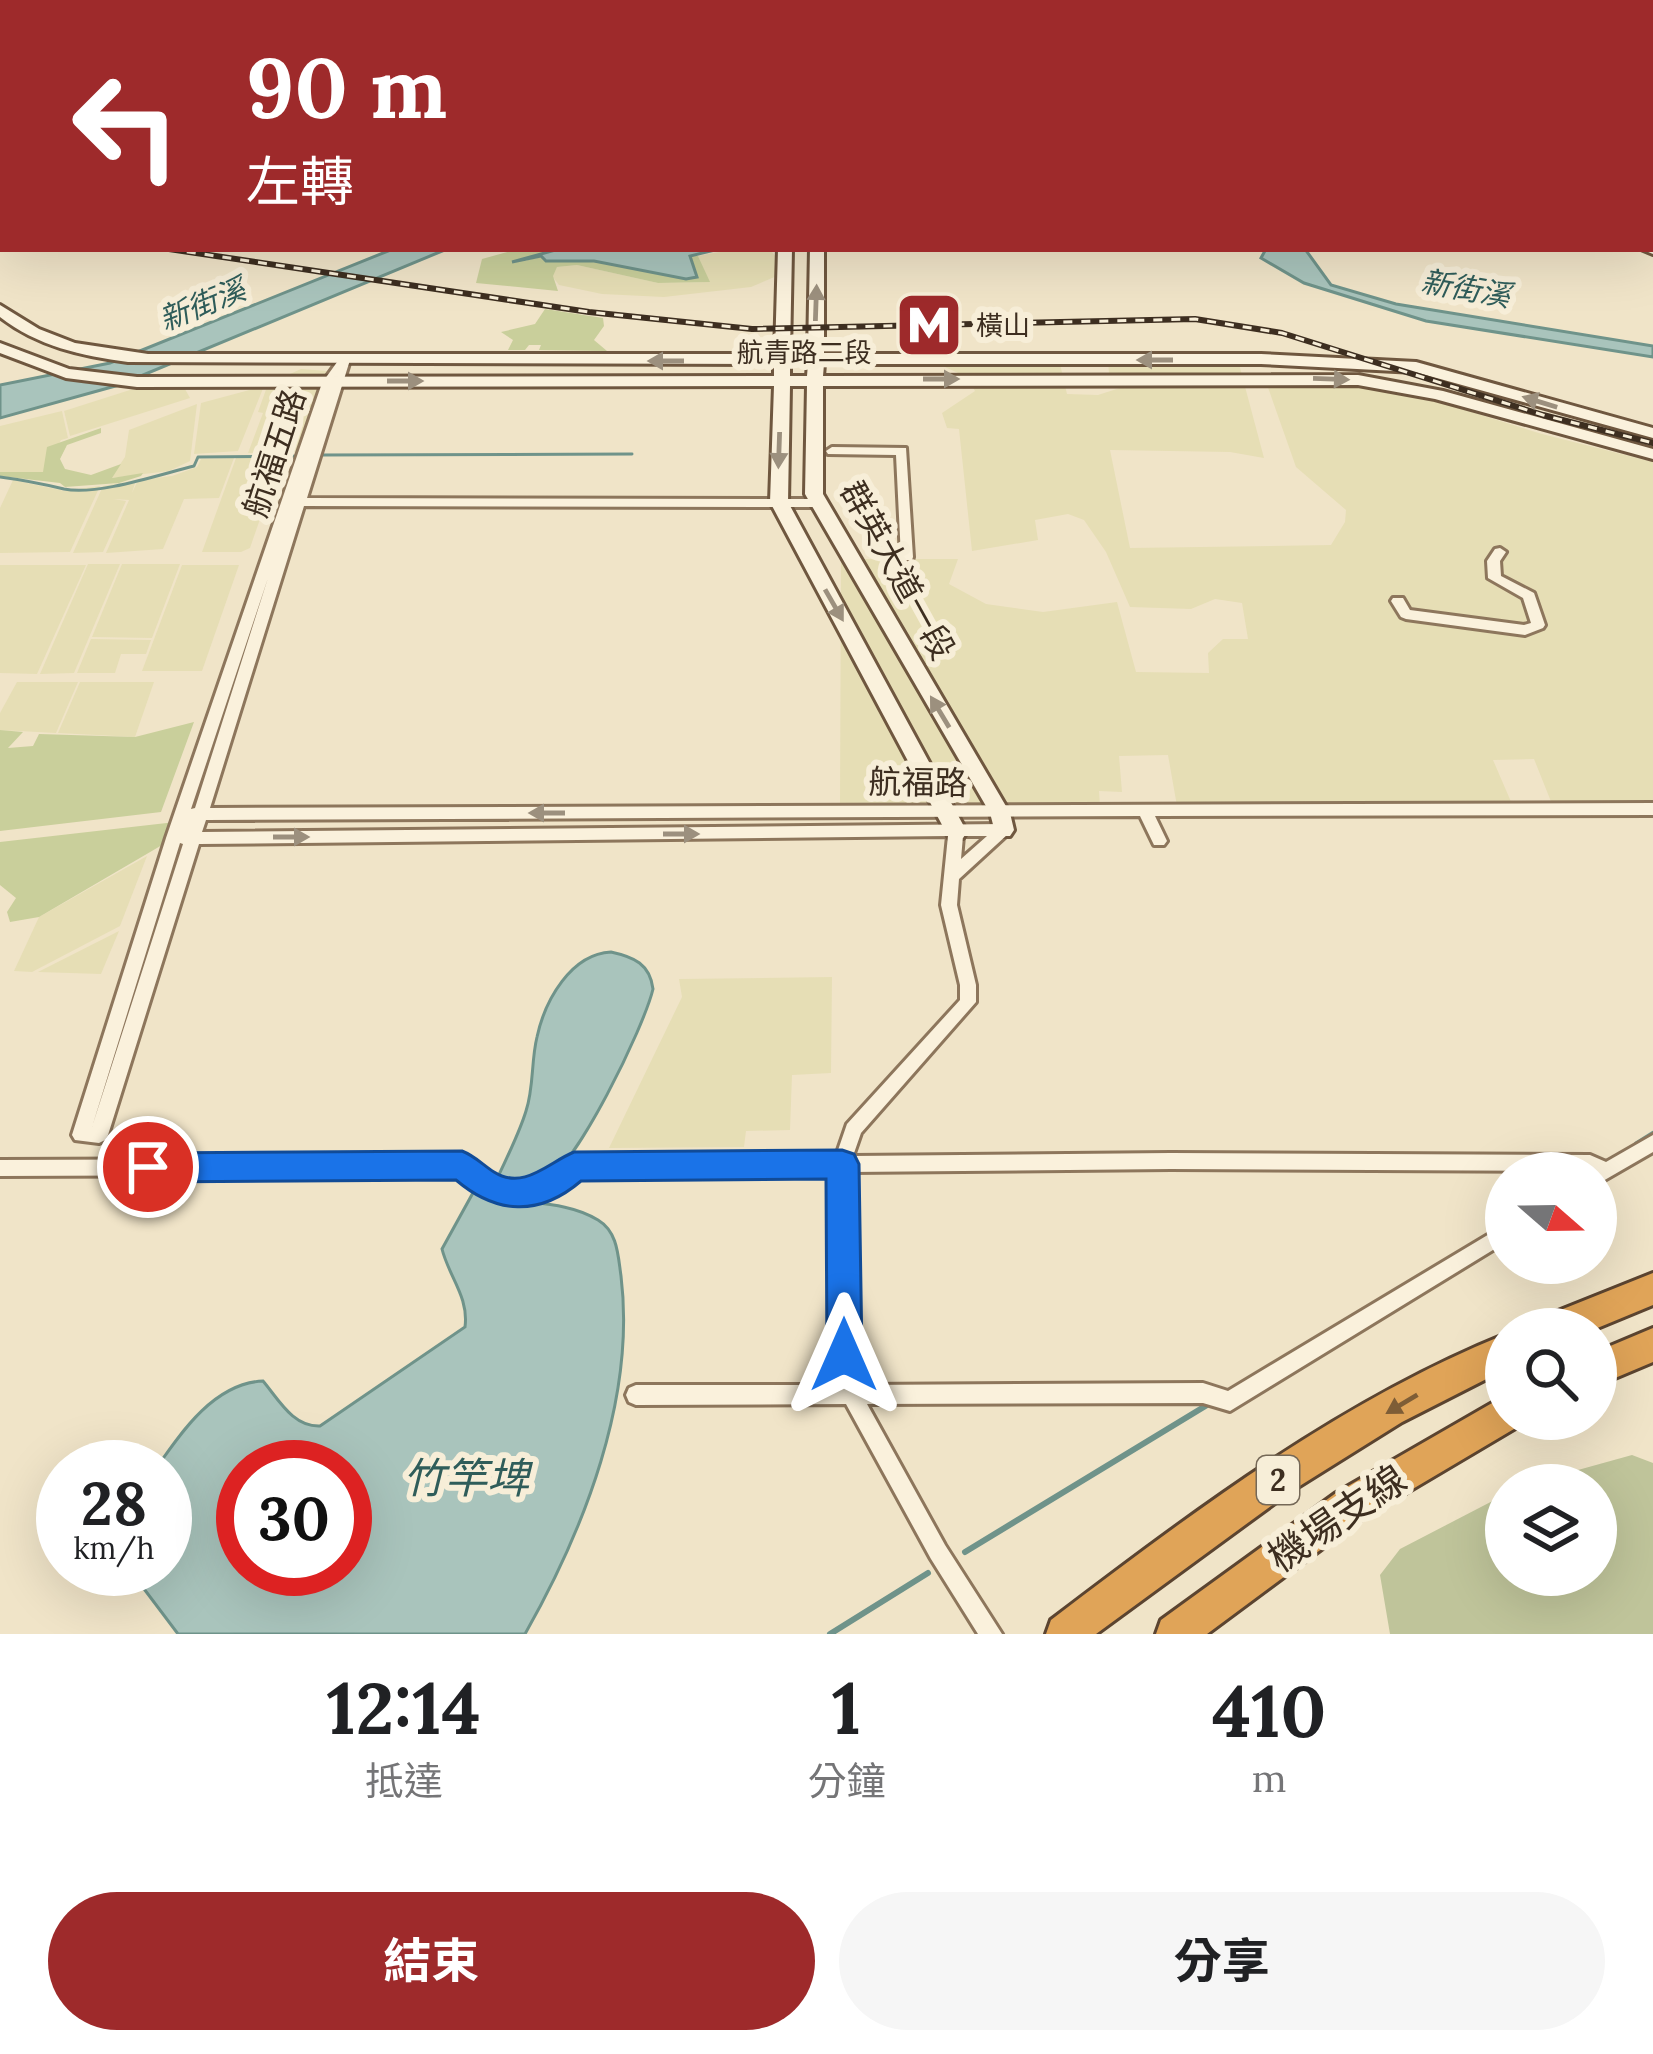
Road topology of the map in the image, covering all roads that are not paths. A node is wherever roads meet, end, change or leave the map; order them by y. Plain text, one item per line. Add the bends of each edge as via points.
1 (785, 252) edge
2 (817, 252) edge
3 (0, 310) edge
4 (0, 347) edge
5 (344, 361) junction
6 (782, 370) junction
7 (814, 370) junction
8 (335, 382) junction
9 (1653, 433) edge
10 (832, 451) dead end
11 (1653, 454) edge
12 (778, 498) junction
13 (816, 498) junction
14 (297, 499) junction
15 (1500, 552) dead end
16 (907, 557) dead end
17 (1398, 601) dead end
18 (1653, 808) edge
19 (1146, 812) junction
20 (192, 814) junction
21 (1002, 821) junction
22 (953, 823) junction
23 (174, 838) junction
24 (193, 838) junction
25 (1159, 841) dead end
26 (954, 877) junction
27 (1653, 1143) edge
28 (1485, 1163) edge
29 (842, 1164) junction
30 (1617, 1164) edge
31 (0, 1168) edge
32 (1485, 1245) edge
33 (1653, 1289) edge
34 (1606, 1308) edge
35 (1653, 1345) edge
36 (1485, 1360) edge
37 (1617, 1360) edge
38 (636, 1395) dead end
39 (852, 1396) junction
40 (1485, 1425) edge
41 (985, 1624) edge
42 (1065, 1634) edge
43 (1175, 1634) edge

1 - 6 street
7 -> 2 street, 群英大道一段
3 - 5 street, 航青路二段 via 27,331 94,352
4 - 8 street, 航青路二段 via 34,364 105,380
6 -> 5 street, 航青路二段
5 - 8 street, 航福五路
6 - 7 street, 航青路二段
8 -> 6 street, 航青路二段
6 -> 12 street
9 -> 7 street, 航青路二段 via 1447,374 1375,364 1278,359
7 -> 11 street, 航青路二段 via 1358,380
7 - 13 street, 群英大道一段
8 - 14 street, 航福五路
8 - 14 street, 航福五路 via 318,456
10 - 16 street via 902,452
12 - 13 street
12 - 14 street
12 -> 22 street
21 -> 13 street, 群英大道一段
14 - 20 street, 航福五路
15 - 17 street via 1495,578 1529,596 1538,625 1525,630 1406,614
18 - 19 street, 航福路
19 - 21 street, 航福路
19 - 25 street
22 -> 20 street, 航福路
20 - 23 street, 航福五路
20 - 24 street, 航福五路
21 - 22 street, 航福路
21 - 26 street
24 -> 22 street, 航福路
22 - 26 street
23 - 24 street, 航福路
23 - 24 street, 航福五路 via 90,1135
26 - 29 street via 950,905 968,1002 853,1129
27 - 30 street
28 - 29 street
29 - 31 street via 574,1167 552,1186 514,1192 491,1190 462,1166
29 - 39 street via 844,1355
32 - 39 street via 1230,1401 1203,1393
33 - 34 highway
35 - 37 highway
36 -> 42 highway, 機場支線 / 2 via 1305,1462
38 - 39 street
39 - 41 street
40 - 43 highway, 機場支線 / 2 via 1349,1506

